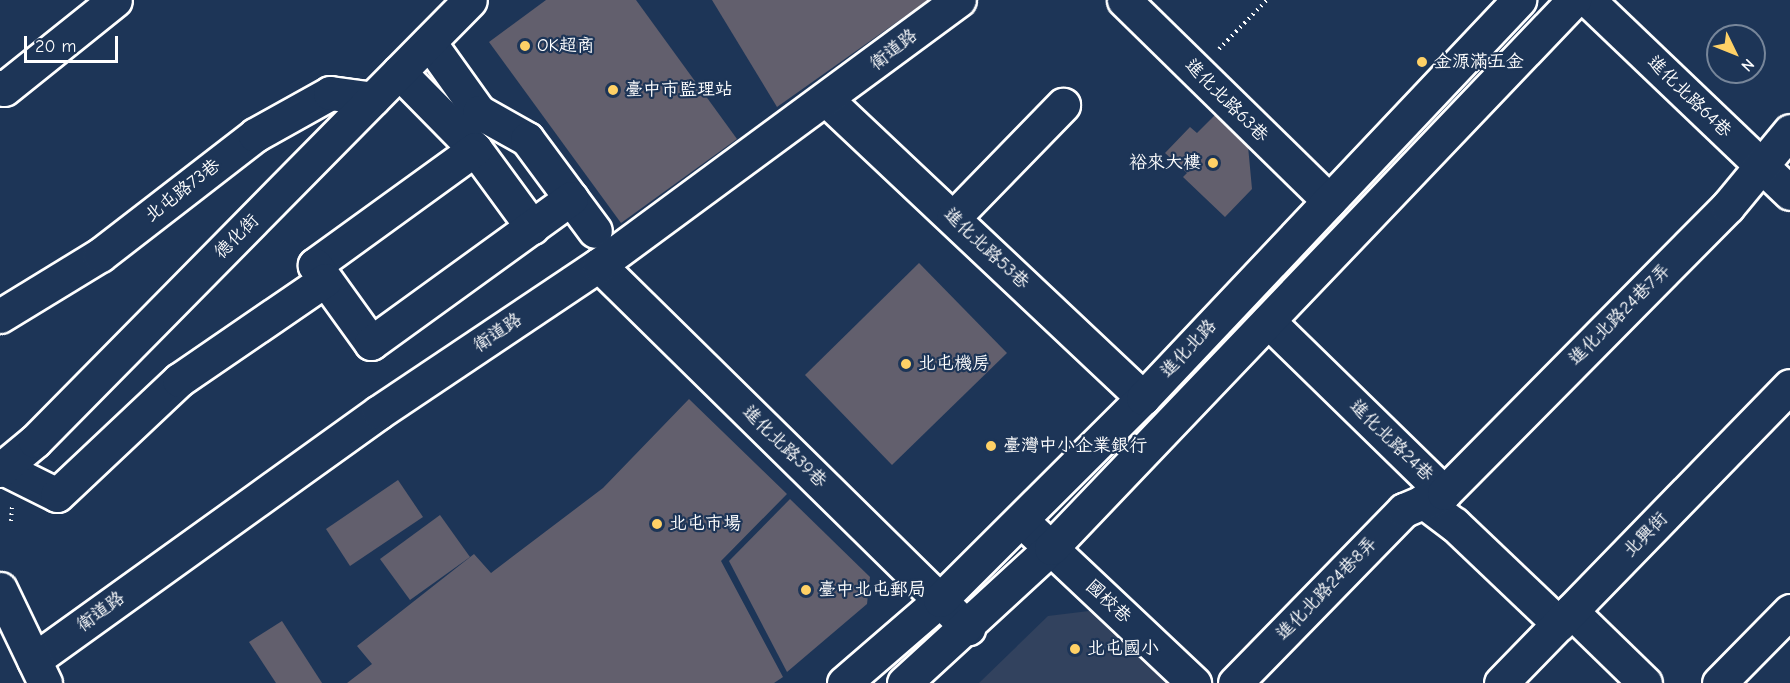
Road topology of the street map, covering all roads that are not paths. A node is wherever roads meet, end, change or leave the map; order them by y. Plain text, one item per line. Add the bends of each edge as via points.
1 (115, 0) edge
2 (959, 0) edge
3 (1124, 0) edge
4 (1519, 0) edge
5 (1574, 0) edge
6 (1588, 0) edge
7 (461, 3) edge
8 (429, 42) junction
9 (399, 72) junction
10 (0, 87) edge
11 (373, 99) junction
12 (828, 100) junction
13 (1064, 105) dead end
14 (1790, 131) edge
15 (475, 149) junction
16 (1759, 164) junction
17 (1790, 193) edge
18 (571, 198) junction
19 (1329, 201) junction
20 (953, 218) junction
21 (532, 226) junction
22 (595, 231) dead end
23 (599, 266) junction
24 (325, 280) junction
25 (0, 316) edge
26 (1268, 321) junction
27 (1790, 386) edge
28 (1143, 398) junction
29 (1, 469) edge
30 (1434, 497) junction
31 (1021, 520) junction
32 (1051, 548) junction
33 (0, 589) edge
34 (940, 600) junction
35 (1790, 611) edge
36 (1565, 617) junction
37 (968, 628) junction
38 (44, 675) edge
39 (844, 683) edge
40 (904, 683) edge
41 (1194, 683) edge
42 (1235, 683) edge
43 (1501, 683) edge
44 (1645, 683) edge
45 (1719, 683) edge

1 - 10 street via 4,89
2 - 12 street, 衛道路
3 - 19 street, 進化北路63巷
4 - 19 street, 進化北路
5 - 26 street, 進化北路
6 - 16 street, 進化北路64巷
7 - 8 street, 德化街
8 - 9 street, 德化街
8 - 18 street via 479,112 527,139
9 - 11 street, 德化街
9 - 15 street
11 - 25 street, 北屯路73巷 via 330,93 255,135 100,255
11 - 29 street, 德化街 via 35,441
12 - 20 street, 進化北路53巷
12 - 23 street, 衛道路
13 - 20 street
14 - 16 street, 進化北路24巷7弄
15 - 21 street
15 - 24 street via 315,265
16 - 17 street, 進化北路64巷
16 - 30 street, 進化北路24巷7弄 via 1728,206
18 - 21 street
18 - 22 street
19 - 28 street, 進化北路
20 - 28 street, 進化北路53巷
21 - 24 street via 370,344
23 - 34 street, 進化北路39巷
23 - 38 street, 衛道路 via 379,412
24 - 29 street via 179,380 57,495
26 - 30 street, 進化北路24巷
26 - 32 street, 進化北路
27 - 36 street, 北興街
28 - 31 street, 進化北路
30 - 36 street, 進化北路24巷 via 1454,524
30 - 42 street, 進化北路24巷8弄 via 1404,510
31 - 32 street, 國校巷
31 - 34 street, 進化北路
32 - 37 street, 進化北路
32 - 41 street, 國校巷
33 - 38 street
34 - 37 street, 進化北路39巷
34 - 39 street, 進化北路
35 - 45 street
36 - 43 street, 北興街
36 - 44 street, 進化北路24巷
37 - 40 street, 進化北路

